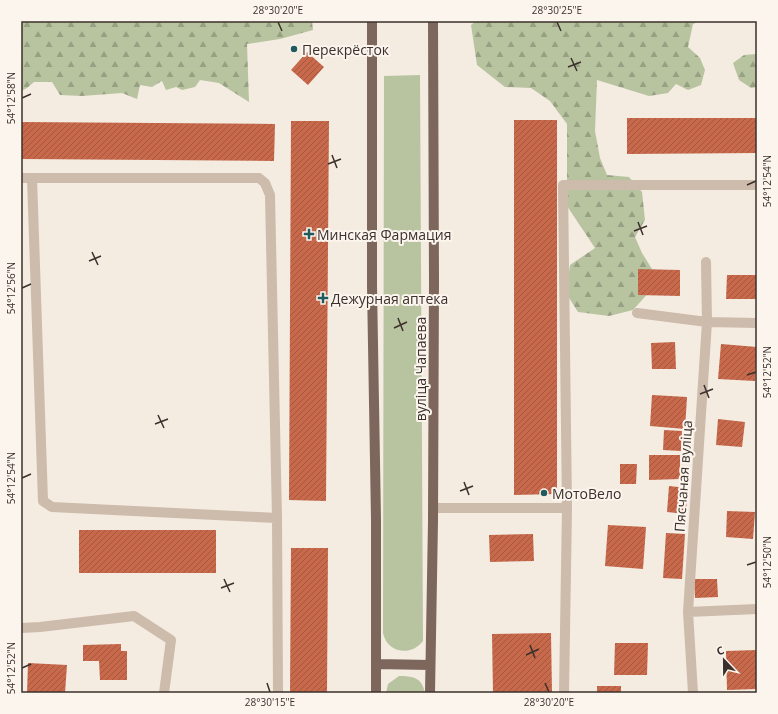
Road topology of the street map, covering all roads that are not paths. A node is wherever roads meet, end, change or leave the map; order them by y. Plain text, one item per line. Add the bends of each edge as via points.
1 (372, 21) edge
2 (433, 21) edge
3 (21, 178) edge
4 (32, 178) junction
5 (757, 185) edge
6 (706, 262) dead end
7 (637, 313) dead end
8 (707, 322) junction
9 (757, 323) edge
10 (433, 508) junction
11 (567, 508) junction
12 (277, 518) junction
13 (757, 609) edge
14 (688, 612) junction
15 (21, 628) edge
16 (376, 664) junction
17 (430, 666) junction
18 (164, 693) edge
19 (278, 693) edge
20 (376, 693) edge
21 (430, 693) edge
22 (564, 693) edge
23 (693, 693) edge

1 - 16 main road
2 - 10 main road, вуліца Чапаева
3 - 4 street
4 - 12 street via 43,501 52,507
4 - 12 street via 259,178 265,183 270,195
5 - 11 street via 563,185
6 - 8 street, Пясчаная вуліца
7 - 8 street
8 - 9 street
8 - 14 street, Пясчаная вуліца
10 - 11 street
10 - 17 main road, вуліца Чапаева
11 - 22 street
12 - 19 street
13 - 14 street
14 - 23 street, Пясчаная вуліца
15 - 18 street via 134,616 171,640
16 - 17 main road
16 - 20 main road
17 - 21 main road, вуліца Чапаева

